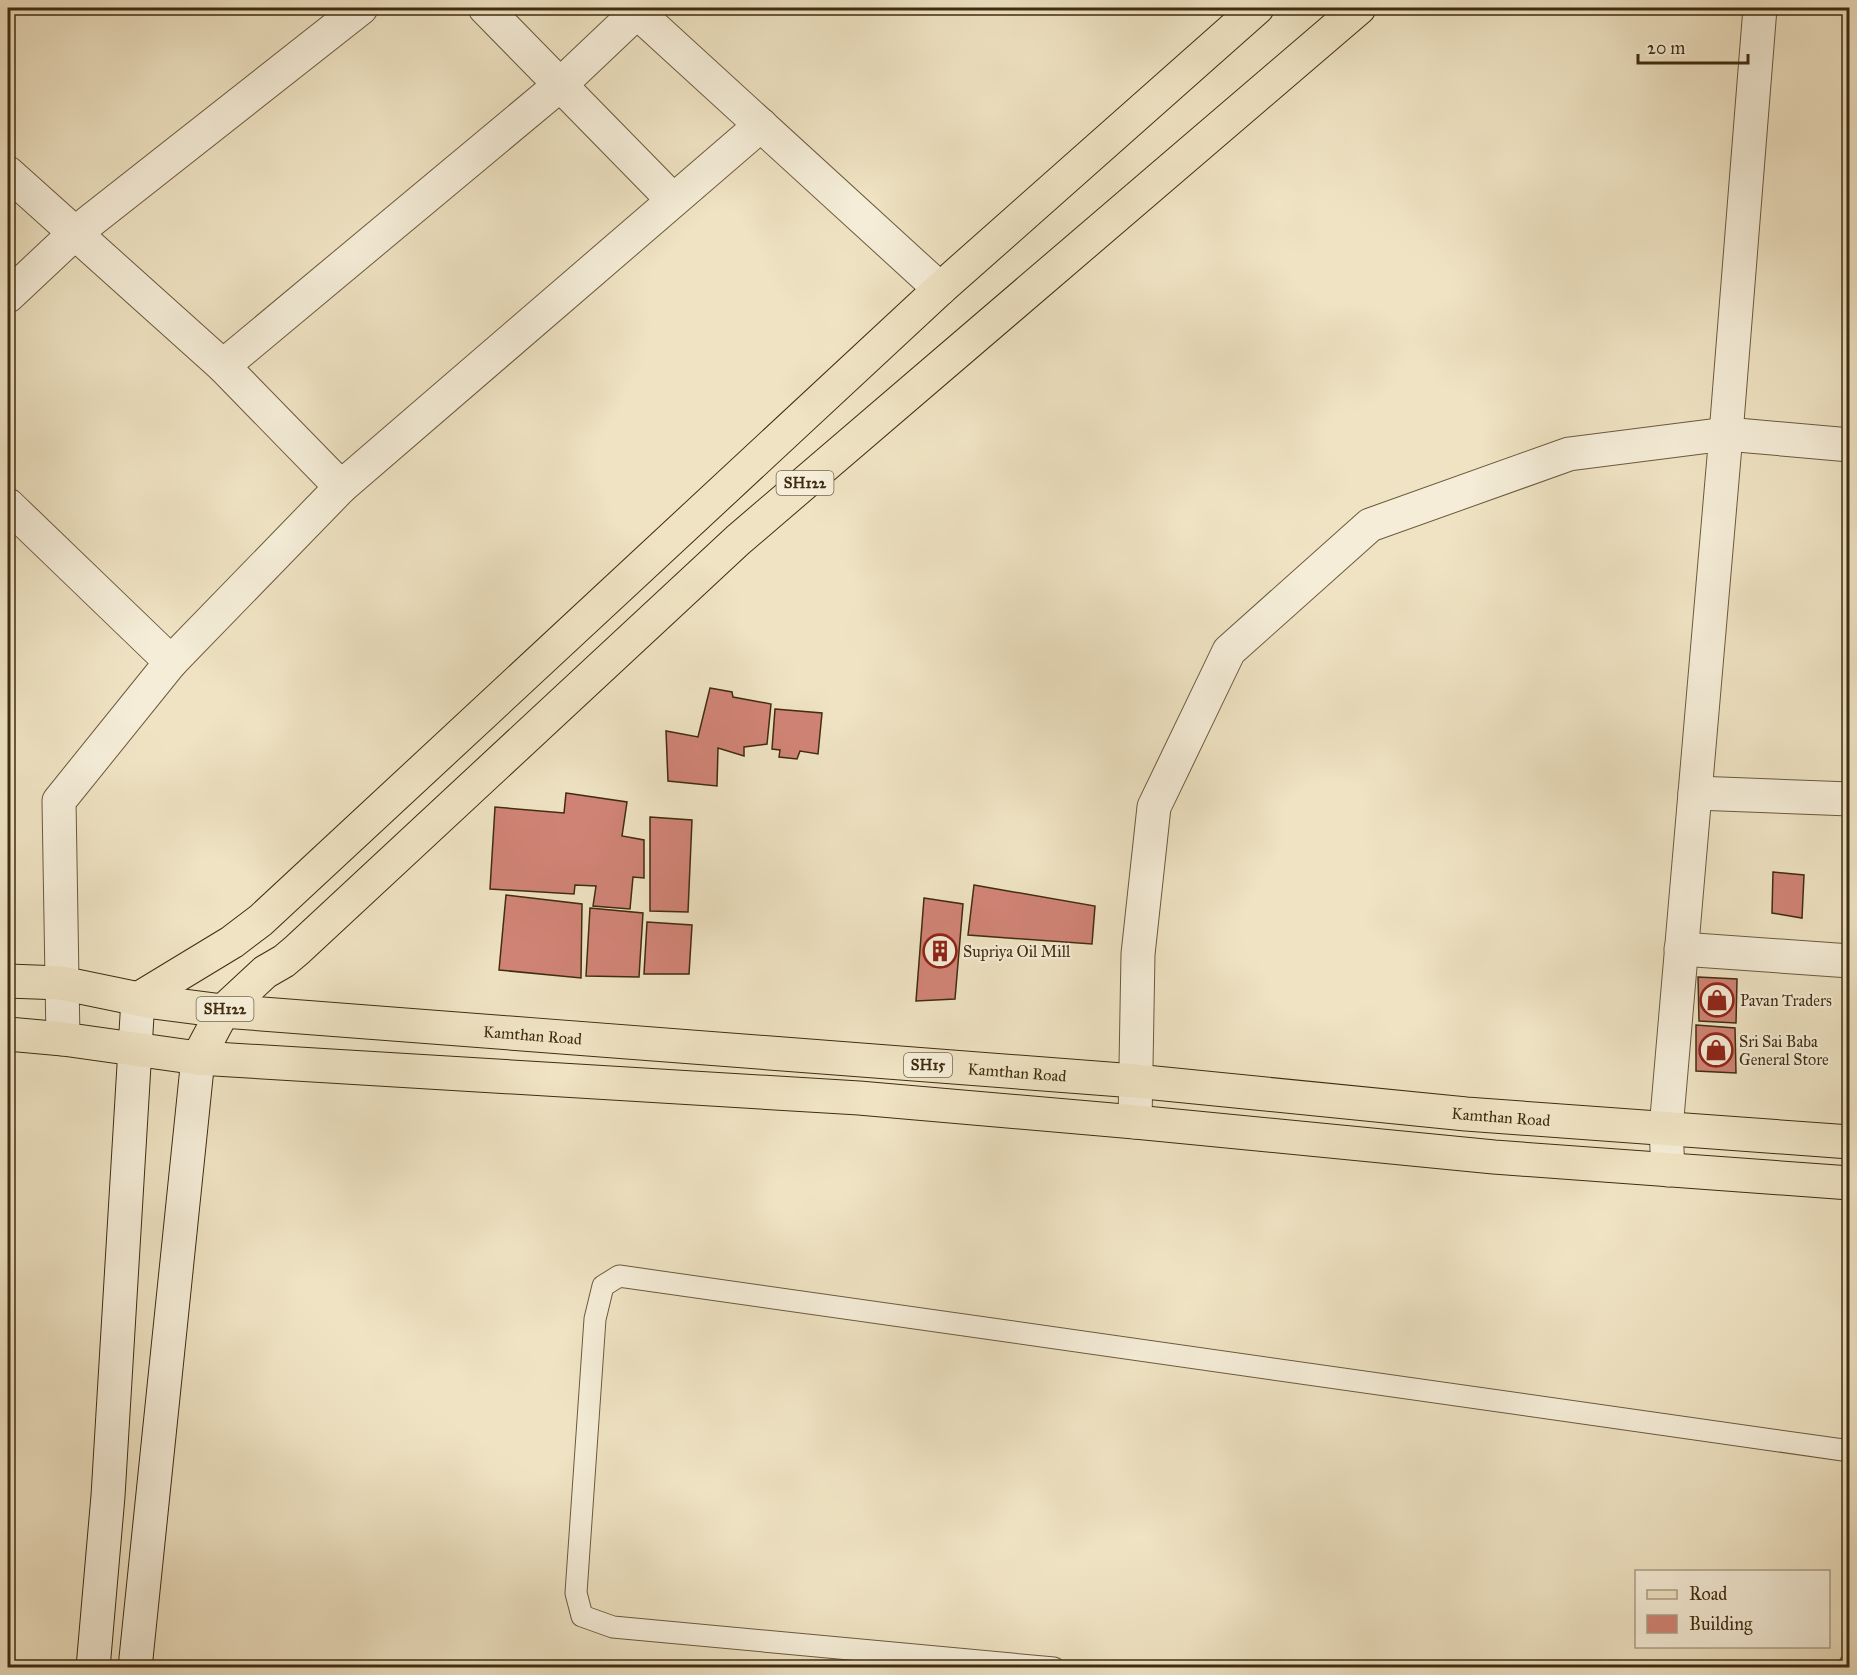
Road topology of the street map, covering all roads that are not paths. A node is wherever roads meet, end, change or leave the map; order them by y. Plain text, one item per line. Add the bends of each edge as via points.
1 (361, 8) edge
2 (485, 8) edge
3 (1257, 8) edge
4 (1359, 8) edge
5 (1760, 8) edge
6 (560, 85) junction
7 (761, 125) junction
8 (8, 173) edge
9 (673, 200) junction
10 (74, 234) junction
11 (940, 289) junction
12 (8, 296) edge
13 (223, 366) junction
14 (1726, 434) junction
15 (1850, 445) edge
16 (341, 487) junction
17 (8, 505) edge
18 (171, 662) junction
19 (1695, 793) junction
20 (1850, 799) edge
21 (1681, 949) junction
22 (1850, 961) edge
23 (8, 981) edge
24 (61, 983) junction
25 (138, 999) junction
26 (223, 1011) junction
27 (8, 1034) edge
28 (63, 1039) junction
29 (135, 1049) junction
30 (198, 1058) junction
31 (1135, 1081) junction
32 (1135, 1122) junction
33 (1666, 1129) junction
34 (1850, 1142) edge
35 (1668, 1170) junction
36 (1850, 1183) edge
37 (1850, 1451) edge
38 (93, 1668) edge
39 (135, 1668) edge
40 (1054, 1668) edge

1 - 10 street
2 - 6 street
3 - 11 main road
4 - 26 main road, SH122 via 738,540 297,950 265,972
5 - 14 street
6 - 7 street via 637,12
6 - 9 street
6 - 13 street
7 - 9 street
7 - 11 street
8 - 10 street
9 - 16 street
10 - 12 street
10 - 13 street
11 - 25 main road via 261,920
13 - 16 street
14 - 15 street
14 - 19 street
14 - 31 street via 1569,454 1370,525 1229,651 1154,807 1138,954
16 - 18 street
17 - 18 street
18 - 24 street via 58,801
19 - 20 street
19 - 21 street
21 - 22 street
21 - 33 street
23 - 24 main road, Kamthan Road / SH15
24 - 25 main road, Kamthan Road / SH15
24 - 28 street
25 - 26 main road, Kamthan Road / SH15
25 - 29 street
26 - 30 main road, SH122
26 - 31 main road, Kamthan Road / SH15
27 - 28 main road
28 - 29 main road
29 - 30 main road
29 - 38 street via 108,1496
30 - 32 main road via 860,1098
30 - 39 street
31 - 32 street
31 - 33 main road, Kamthan Road / SH15 via 1466,1114
32 - 35 main road
33 - 34 main road, Kamthan Road / SH15
33 - 35 street
35 - 36 main road
37 - 40 lane via 619,1276 603,1286 595,1319 576,1593 582,1616 613,1627

